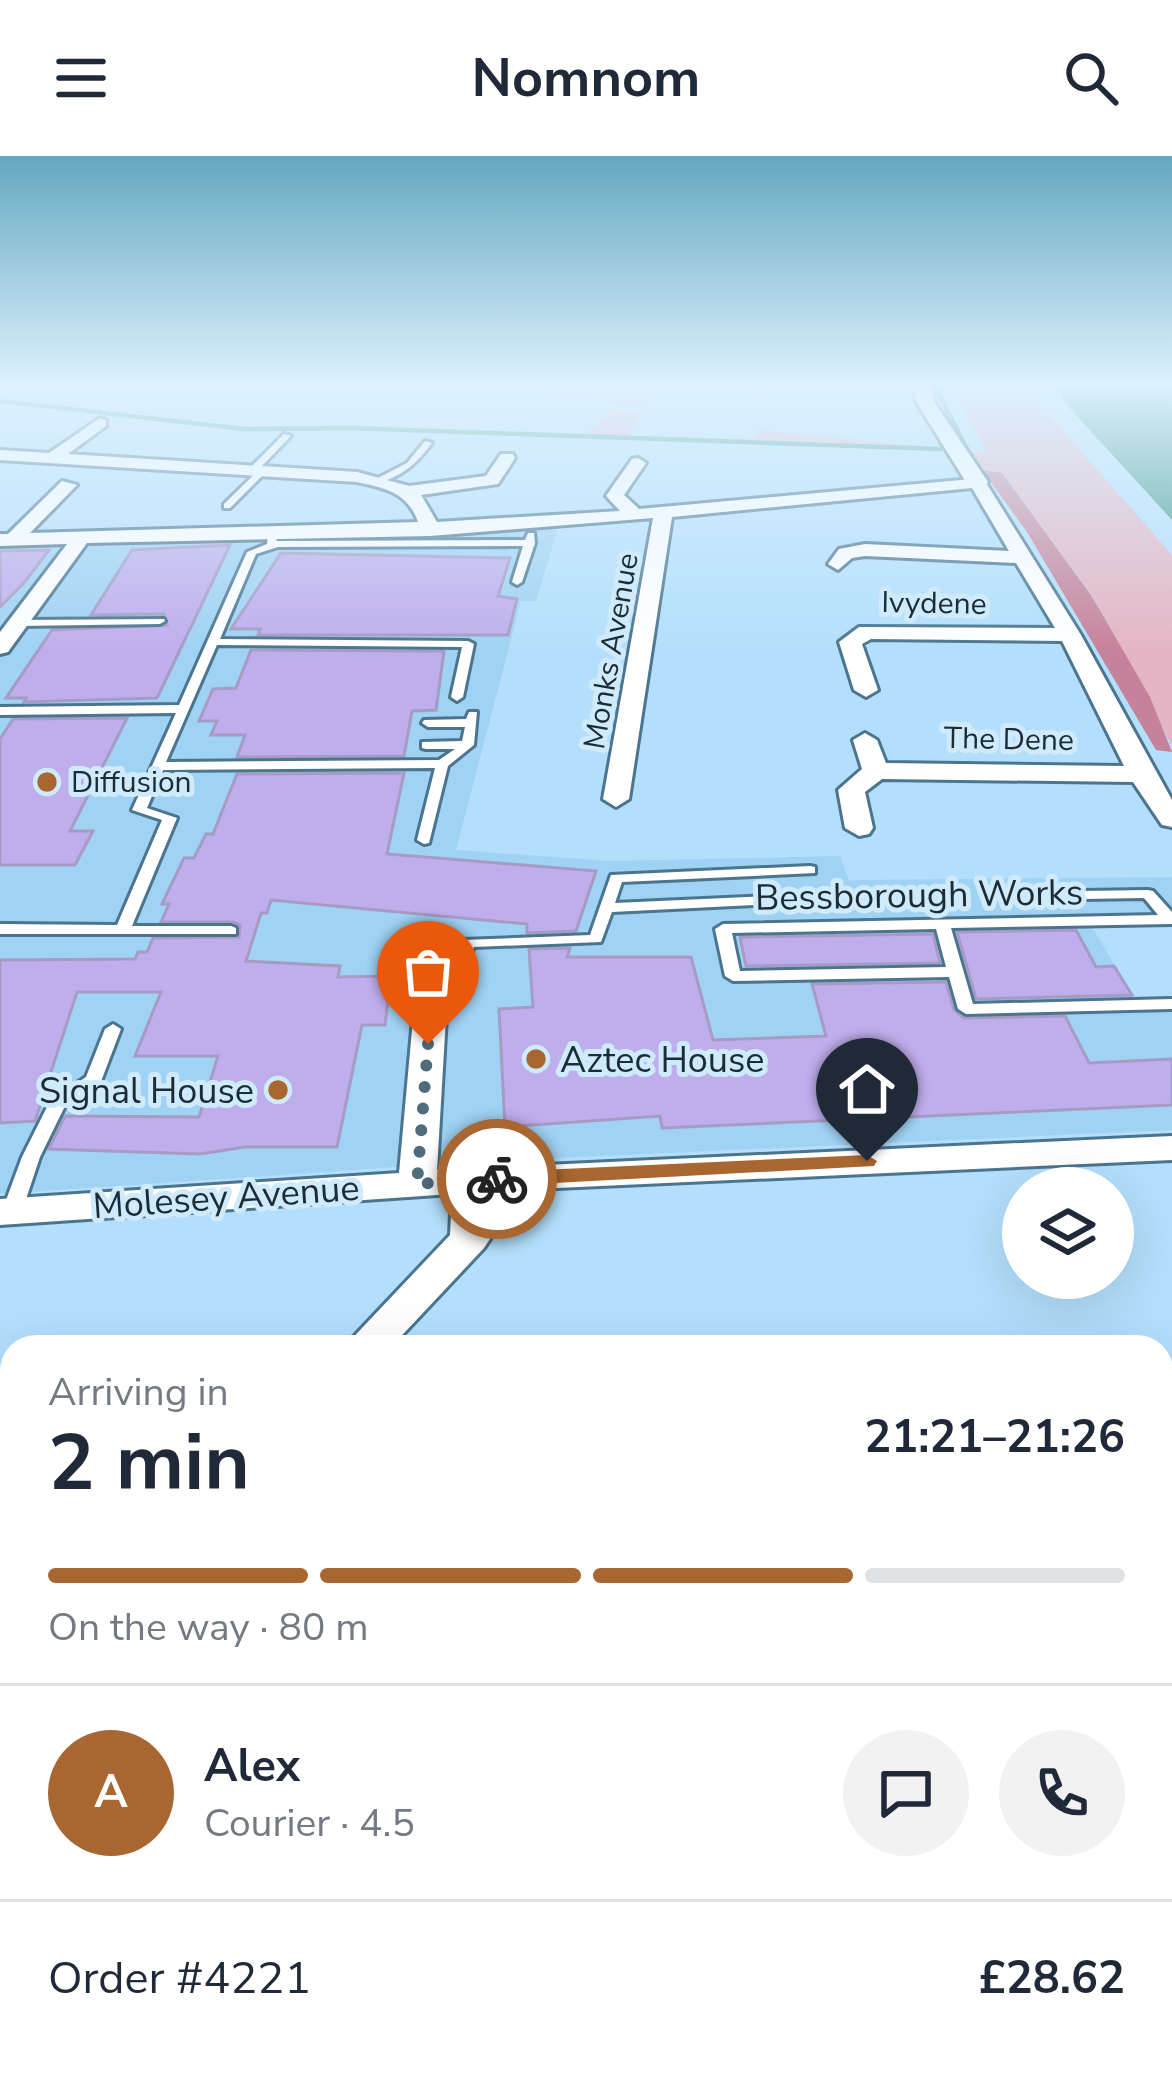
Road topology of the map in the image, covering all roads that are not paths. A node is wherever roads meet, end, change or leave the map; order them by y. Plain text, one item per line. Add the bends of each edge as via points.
1 (256, 473) edge
2 (303, 473) edge
3 (395, 473) edge
4 (497, 473) edge
5 (631, 473) edge
6 (971, 473) edge
7 (379, 481) junction
8 (977, 482) junction
9 (68, 485) dead end
10 (408, 491) junction
11 (227, 506) dead end
12 (663, 514) junction
13 (636, 516) junction
14 (430, 530) junction
15 (528, 534) junction
16 (7, 540) edge
17 (80, 540) junction
18 (274, 540) junction
19 (1022, 557) junction
20 (838, 564) dead end
21 (517, 582) dead end
22 (160, 621) dead end
23 (10, 634) edge
24 (1070, 635) junction
25 (212, 642) junction
26 (866, 690) dead end
27 (457, 697) dead end
28 (182, 709) junction
29 (7, 711) edge
30 (428, 724) dead end
31 (0, 728) edge
32 (866, 740) dead end
33 (426, 745) dead end
34 (468, 745) junction
35 (442, 764) junction
36 (158, 766) junction
37 (876, 771) junction
38 (1142, 774) junction
39 (616, 799) dead end
40 (1172, 819) edge
41 (859, 828) dead end
42 (424, 840) dead end
43 (811, 870) dead end
44 (1082, 895) dead end
45 (815, 898) dead end
46 (608, 908) junction
47 (1171, 919) edge
48 (942, 924) junction
49 (123, 928) junction
50 (0, 929) edge
51 (231, 931) dead end
52 (956, 972) junction
53 (452, 978) joint
54 (1172, 1004) edge
55 (113, 1029) dead end
56 (1172, 1148) edge
57 (471, 1180) junction
58 (417, 1184) junction
59 (6, 1211) edge
60 (377, 1335) edge

1 - 11 lane
2 - 7 street
3 - 7 lane
4 - 10 street via 492,480
5 - 13 street via 614,496
6 - 8 street
7 - 10 street
8 - 12 street
8 - 19 street
9 - 16 street
10 - 14 street via 422,502
12 - 13 street
12 - 39 street, Monks Avenue
13 - 15 street
14 - 15 street
14 - 18 street
15 - 18 lane
15 - 21 lane
16 - 17 street
17 - 18 street
17 - 23 street
18 - 25 lane via 252,552
19 - 20 street via 866,550
19 - 24 street
22 - 23 lane
24 - 26 street, Ivydene via 867,632 850,642
24 - 38 street
25 - 27 lane via 468,644
25 - 28 lane
28 - 29 lane
28 - 36 lane
29 - 31 lane
30 - 34 lane via 472,719
32 - 37 street
33 - 34 lane
34 - 35 lane
35 - 36 lane
35 - 42 lane
36 - 49 lane via 139,810 170,818
37 - 38 street, The Dene
37 - 41 street via 851,790
38 - 40 street
43 - 46 lane via 616,878
44 - 47 lane via 1148,894
45 - 46 lane
46 - 53 lane via 596,939 468,943
47 - 48 lane, Bessborough Works
48 - 52 lane
48 - 52 lane, Bessborough Works via 723,928 734,976
49 - 50 lane
49 - 51 lane
52 - 54 lane via 966,1010
53 - 58 street via 431,997
55 - 59 lane via 94,1080 59,1101
56 - 57 street, Molesey Avenue
57 - 58 street, Molesey Avenue
57 - 60 street via 470,1239
58 - 59 street, Molesey Avenue

